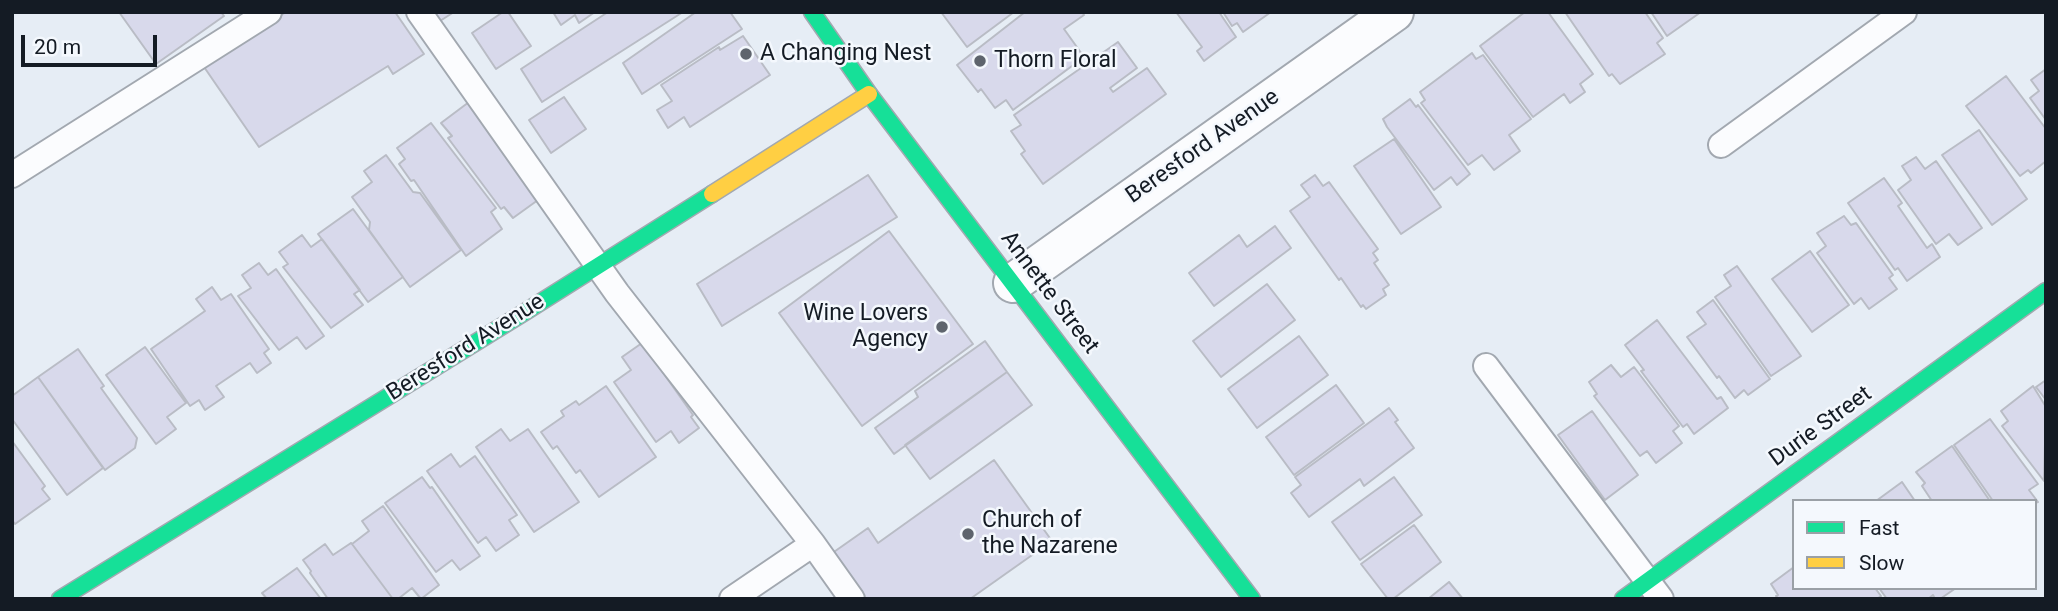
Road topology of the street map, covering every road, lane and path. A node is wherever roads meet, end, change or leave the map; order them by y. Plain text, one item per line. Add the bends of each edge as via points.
1 (269, 12) edge
2 (419, 12) edge
3 (812, 12) edge
4 (1394, 12) edge
5 (1904, 12) edge
6 (869, 93) junction
7 (1721, 145) dead end
8 (12, 175) edge
9 (599, 265) junction
10 (1013, 283) junction
11 (2046, 291) edge
12 (1486, 366) dead end
13 (813, 544) junction
14 (1655, 590) edge
15 (60, 599) edge
16 (732, 599) edge
17 (852, 599) edge
18 (1252, 599) edge
19 (1623, 599) edge

1 - 8 lane
2 - 9 lane
3 - 6 street, Annette Street
4 - 10 street, Beresford Avenue
5 - 7 lane
6 - 9 street, Beresford Avenue
6 - 10 street, Annette Street
9 - 13 lane
9 - 15 street, Beresford Avenue
10 - 18 street, Annette Street
11 - 14 street, Durie Street
12 - 14 lane
13 - 16 lane
13 - 17 lane
14 - 19 street, Durie Street

